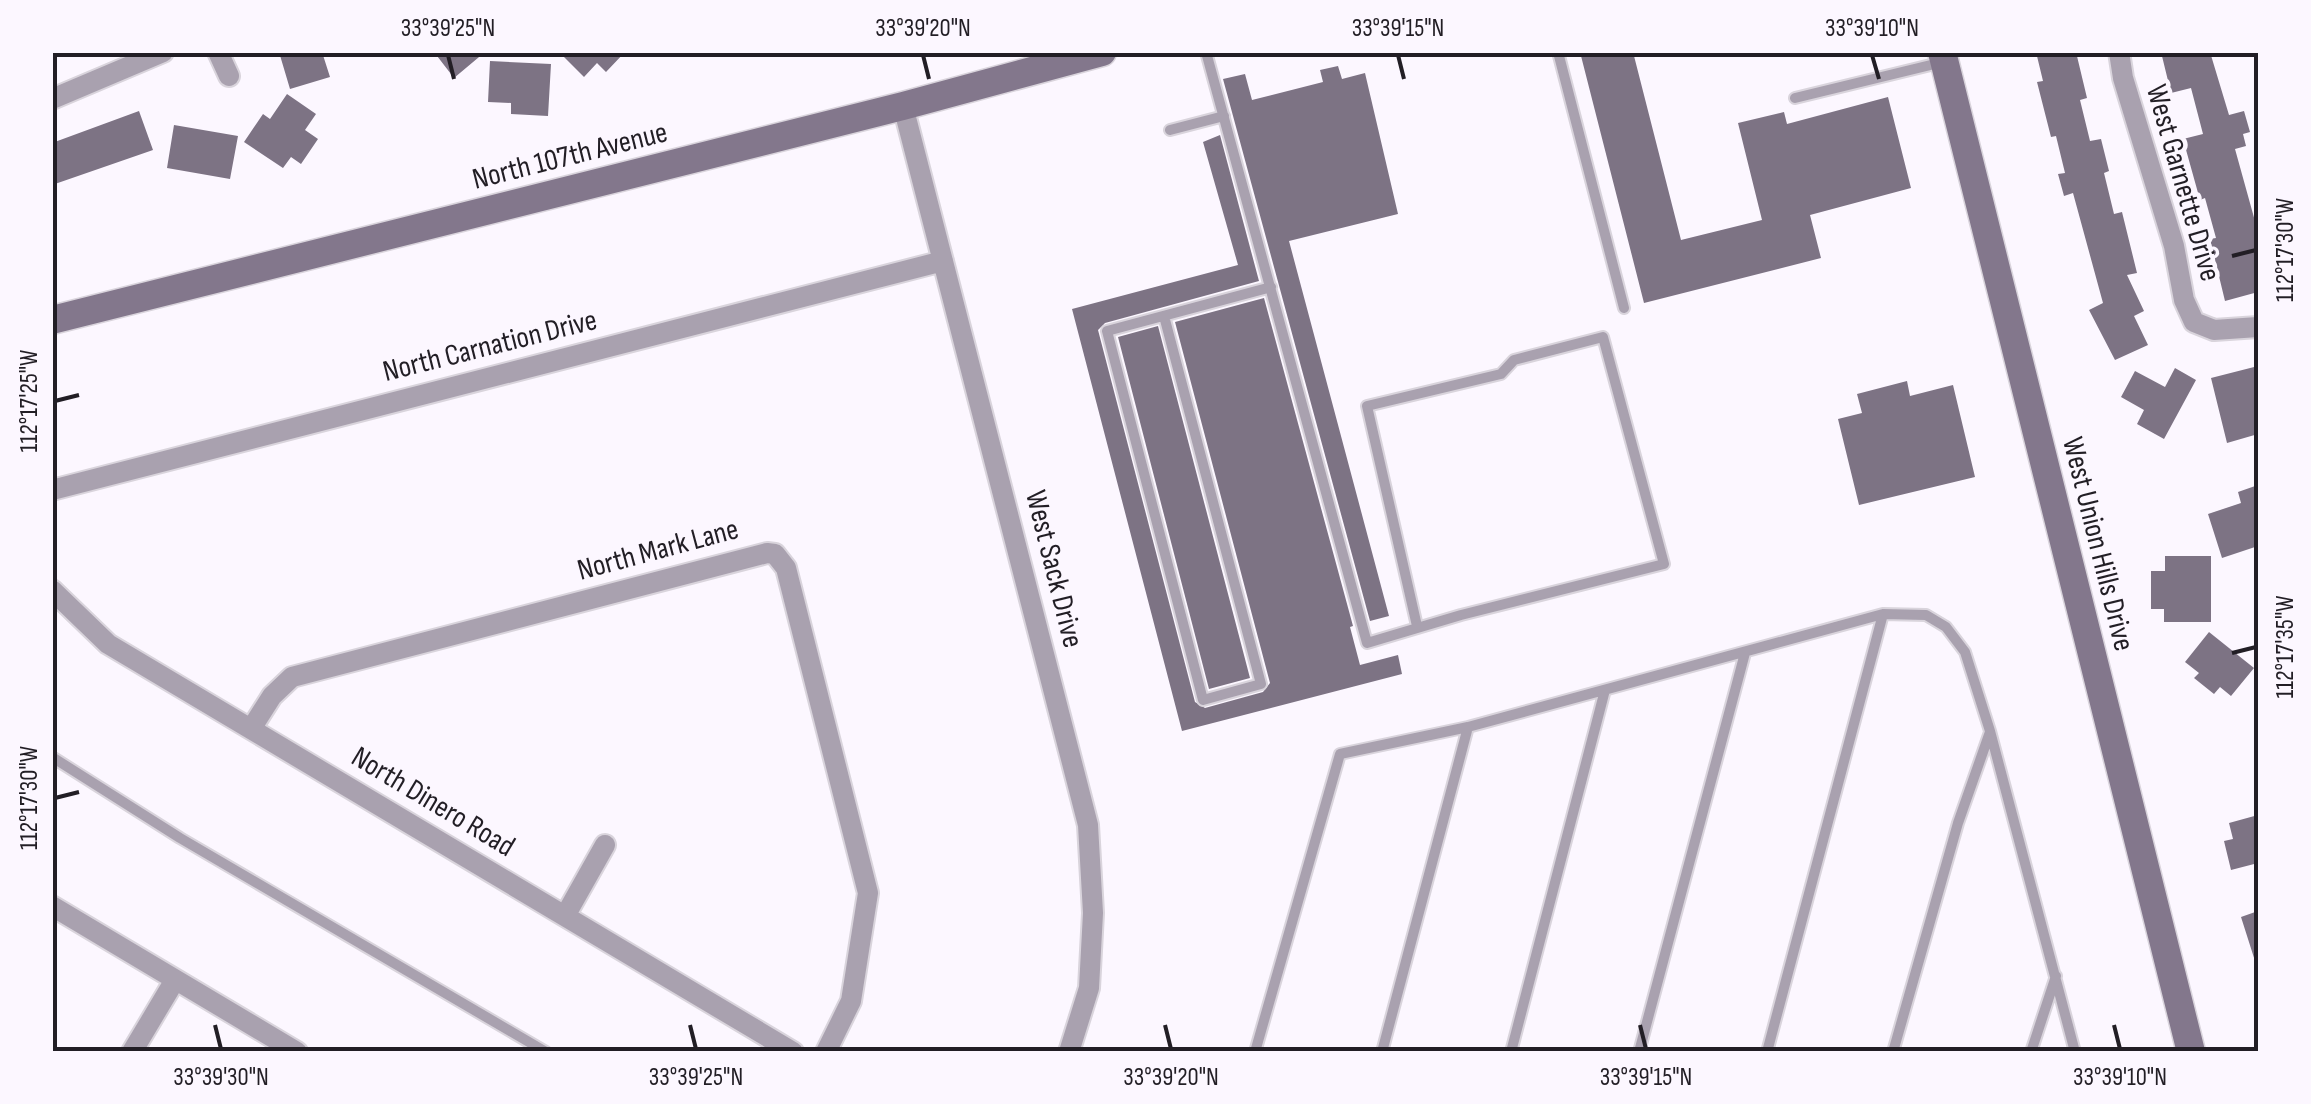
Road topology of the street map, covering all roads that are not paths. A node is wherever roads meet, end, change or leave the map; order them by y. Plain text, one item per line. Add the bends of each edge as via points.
1 (163, 52) edge
2 (218, 52) edge
3 (1102, 52) edge
4 (1206, 52) edge
5 (1558, 52) edge
6 (2119, 52) edge
7 (1943, 57) edge
8 (229, 76) dead end
9 (1795, 98) dead end
10 (52, 99) edge
11 (903, 106) junction
12 (1224, 116) junction
13 (1170, 130) dead end
14 (943, 260) junction
15 (1271, 287) junction
16 (1624, 308) dead end
17 (1164, 316) junction
18 (52, 320) edge
19 (2258, 327) edge
20 (52, 490) edge
21 (52, 590) edge
22 (1882, 614) junction
23 (1417, 626) junction
24 (1745, 653) junction
25 (1606, 690) junction
26 (1468, 727) junction
27 (251, 728) junction
28 (1990, 731) junction
29 (52, 757) edge
30 (606, 845) dead end
31 (52, 906) edge
32 (565, 916) junction
33 (2056, 975) junction
34 (175, 980) junction
35 (132, 1052) edge
36 (297, 1052) edge
37 (546, 1052) edge
38 (793, 1052) edge
39 (826, 1052) edge
40 (1068, 1052) edge
41 (1254, 1052) edge
42 (1382, 1052) edge
43 (1511, 1052) edge
44 (1639, 1052) edge
45 (1767, 1052) edge
46 (1893, 1052) edge
47 (2031, 1052) edge
48 (2074, 1052) edge
49 (2191, 1052) edge

1 - 10 street
2 - 8 street
3 - 11 main road, North 107th Avenue
4 - 12 lane
5 - 16 lane
6 - 19 street, West Garnette Drive via 2194,322 2214,330
7 - 9 lane
7 - 49 main road, West Union Hills Drive
11 - 14 street, West Sack Drive
11 - 18 main road, North 107th Avenue
12 - 13 lane
12 - 15 lane
14 - 20 street, North Carnation Drive
14 - 40 street, West Sack Drive via 1088,825 1089,988
15 - 17 lane
15 - 23 lane via 1367,643
17 - 17 lane via 1107,331 1202,700 1262,684
21 - 27 street, North Dinero Road via 108,644
22 - 24 lane
22 - 28 lane via 1926,615 1957,638
22 - 45 lane
23 - 23 lane via 1664,564 1603,337 1514,360 1502,374 1366,406
24 - 25 lane
24 - 44 lane
25 - 26 lane
25 - 43 lane
26 - 41 lane via 1340,754
26 - 42 lane
27 - 32 street, North Dinero Road
27 - 39 street, North Mark Lane via 292,677 775,554 786,568 868,893 851,1001
28 - 33 lane
28 - 46 lane
29 - 37 lane
30 - 32 street
31 - 34 street
32 - 38 street, North Dinero Road
33 - 47 lane
33 - 48 lane
34 - 35 street
34 - 36 street

